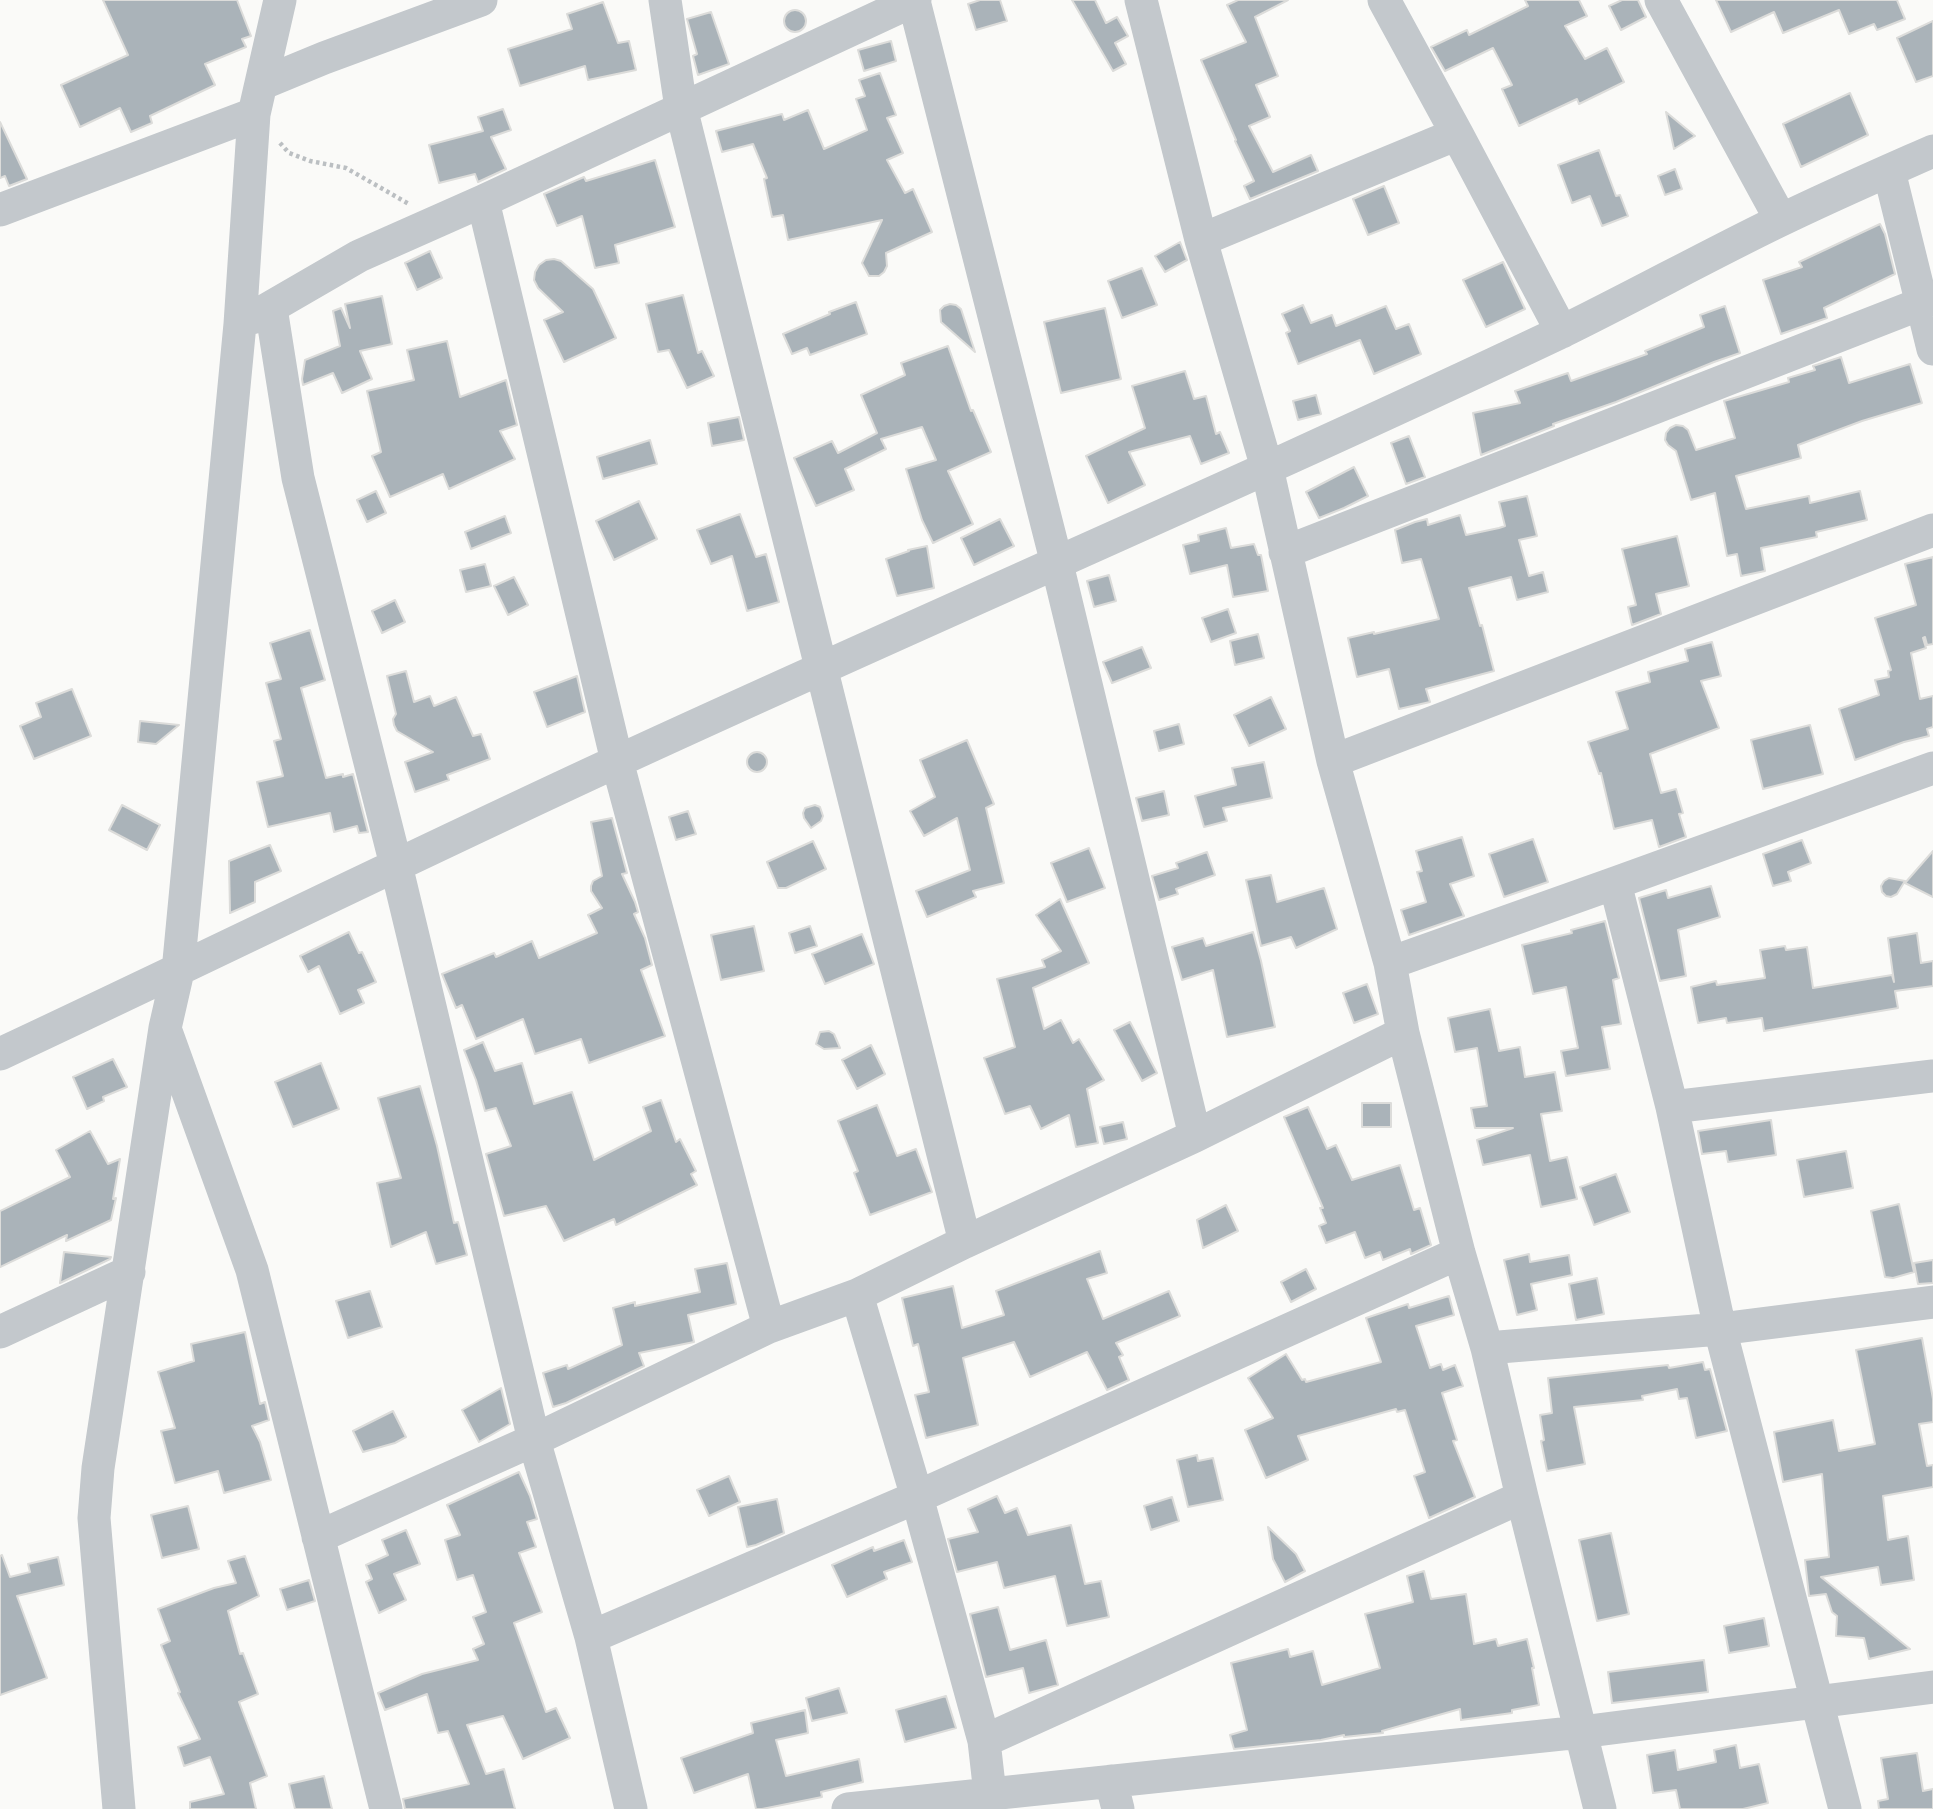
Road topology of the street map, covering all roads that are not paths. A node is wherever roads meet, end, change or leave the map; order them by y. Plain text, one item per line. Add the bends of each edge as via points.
1 (281, 0) edge
2 (481, 0) edge
3 (664, 0) edge
4 (914, 0) edge
5 (1141, 0) edge
6 (1384, 0) edge
7 (1661, 0) edge
8 (257, 99) junction
9 (681, 108) junction
10 (1457, 134) junction
11 (1933, 150) edge
12 (1889, 171) junction
13 (483, 201) junction
14 (0, 210) edge
15 (1781, 220) junction
16 (1201, 240) junction
17 (1927, 301) edge
18 (271, 308) junction
19 (240, 324) junction
20 (1562, 332) junction
21 (1933, 349) edge
22 (1267, 468) junction
23 (1933, 530) edge
24 (1285, 552) junction
25 (1057, 564) junction
26 (822, 668) junction
27 (617, 761) junction
28 (1333, 761) junction
29 (1933, 768) edge
30 (396, 865) junction
31 (1615, 883) junction
32 (1390, 963) junction
33 (178, 971) junction
34 (166, 1028) junction
35 (1403, 1033) junction
36 (0, 1054) edge
37 (1933, 1076) edge
38 (1672, 1107) junction
39 (1195, 1136) junction
40 (965, 1242) junction
41 (1459, 1253) junction
42 (128, 1272) junction
43 (857, 1295) junction
44 (1933, 1302) edge
45 (768, 1327) junction
46 (1720, 1329) junction
47 (0, 1332) edge
48 (1487, 1348) junction
49 (534, 1440) junction
50 (917, 1497) junction
51 (1522, 1497) junction
52 (318, 1537) junction
53 (591, 1637) junction
54 (1933, 1687) edge
55 (1818, 1702) junction
56 (1581, 1732) junction
57 (984, 1741) junction
58 (990, 1794) junction
59 (1115, 1795) edge
60 (119, 1809) edge
61 (386, 1809) edge
62 (631, 1809) edge
63 (855, 1809) edge
64 (1600, 1809) edge
65 (1844, 1809) edge

1 - 8 street
2 - 8 street via 324,58
3 - 9 street
4 - 9 street
4 - 25 street
5 - 16 street
6 - 10 street
7 - 15 street
8 - 14 street
8 - 19 street
9 - 13 street
9 - 26 street
10 - 16 street
10 - 20 street
11 - 12 street
12 - 15 street
12 - 17 street
13 - 18 street via 359,256
13 - 27 street
15 - 20 street
16 - 22 street
17 - 21 street
17 - 24 street
18 - 19 street
18 - 30 street via 298,478
19 - 33 street
20 - 22 street
22 - 24 street
22 - 25 street
23 - 28 street
24 - 28 street
25 - 26 street
25 - 39 street
26 - 27 street
26 - 40 street
27 - 30 street
27 - 45 street
28 - 32 street
29 - 31 street
30 - 33 street
30 - 49 street
31 - 32 street
31 - 38 street
32 - 35 street
33 - 34 street
33 - 36 street
34 - 42 street
34 - 52 street via 252,1270
35 - 39 street
35 - 41 street
37 - 38 street
38 - 46 street
39 - 40 street
40 - 43 street
41 - 48 street
41 - 50 street
42 - 47 street
42 - 60 street via 94,1518
43 - 45 street
43 - 50 street
44 - 46 street
45 - 49 street
46 - 48 street
46 - 55 street
48 - 51 street
49 - 52 street
49 - 53 street
50 - 53 street
50 - 57 street
51 - 56 street
51 - 57 street
52 - 61 street
53 - 62 street
54 - 55 street
55 - 56 street
55 - 65 street
56 - 59 street
56 - 64 street
57 - 58 street
58 - 59 street
58 - 63 street

